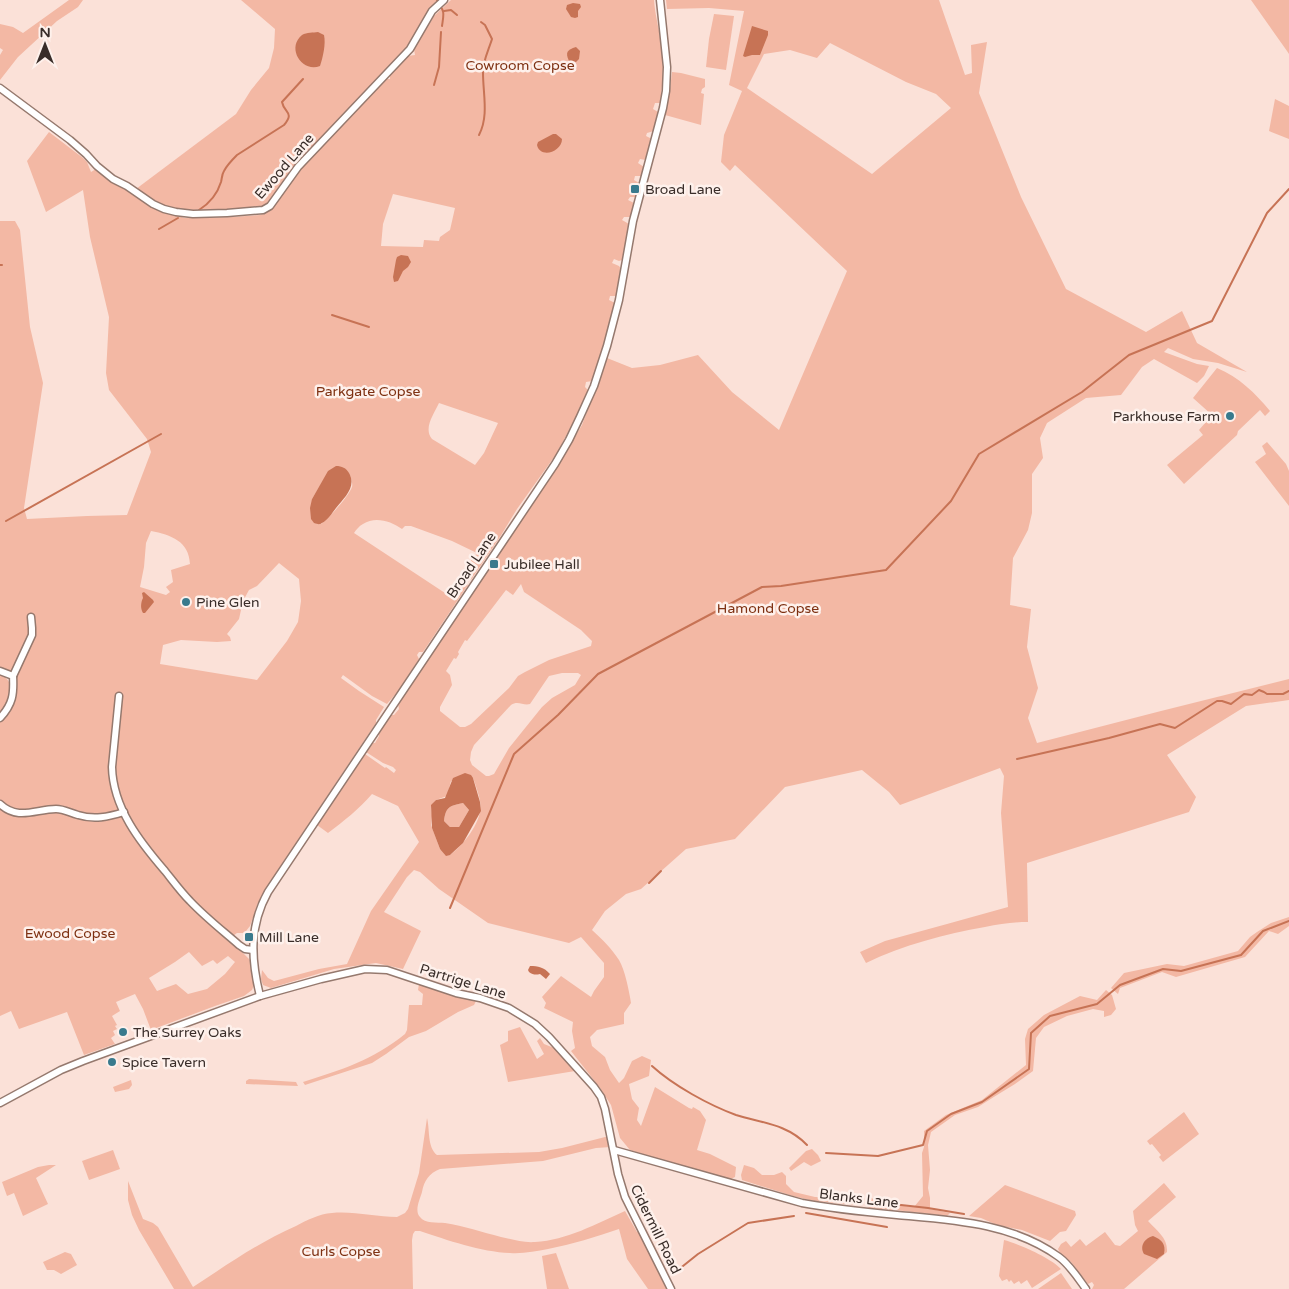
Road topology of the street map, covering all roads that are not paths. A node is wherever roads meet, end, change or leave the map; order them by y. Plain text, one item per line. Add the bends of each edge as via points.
1 (660, 0) edge
2 (441, 3) edge
3 (0, 88) edge
4 (31, 617) dead end
5 (0, 670) edge
6 (13, 676) junction
7 (119, 696) dead end
8 (0, 718) edge
9 (0, 804) edge
10 (124, 812) junction
11 (253, 950) junction
12 (260, 996) junction
13 (0, 1103) edge
14 (614, 1150) junction
15 (671, 1289) edge
16 (1086, 1289) edge

1 - 11 street, Broad Lane via 667,67 666,91 632,221 613,326 590,394 555,464 268,892 256,920
2 - 3 street, Ewood Lane via 426,20 410,49 298,166 264,210 193,214 158,207 97,166 70,140
4 - 6 street via 32,635
5 - 6 street
6 - 8 street via 13,697
7 - 10 street via 112,771
9 - 10 street via 20,813 56,809 99,818
10 - 11 street via 142,844 190,901 239,945
11 - 12 street, Broad Lane
12 - 13 street, Partrige Lane via 84,1060
12 - 14 street, Partrige Lane via 354,971 376,969 509,1008 535,1024 601,1097
14 - 15 street, Cidermill Road via 625,1197
14 - 16 street, Blanks Lane via 802,1203 831,1209 977,1224 1009,1232 1060,1258

